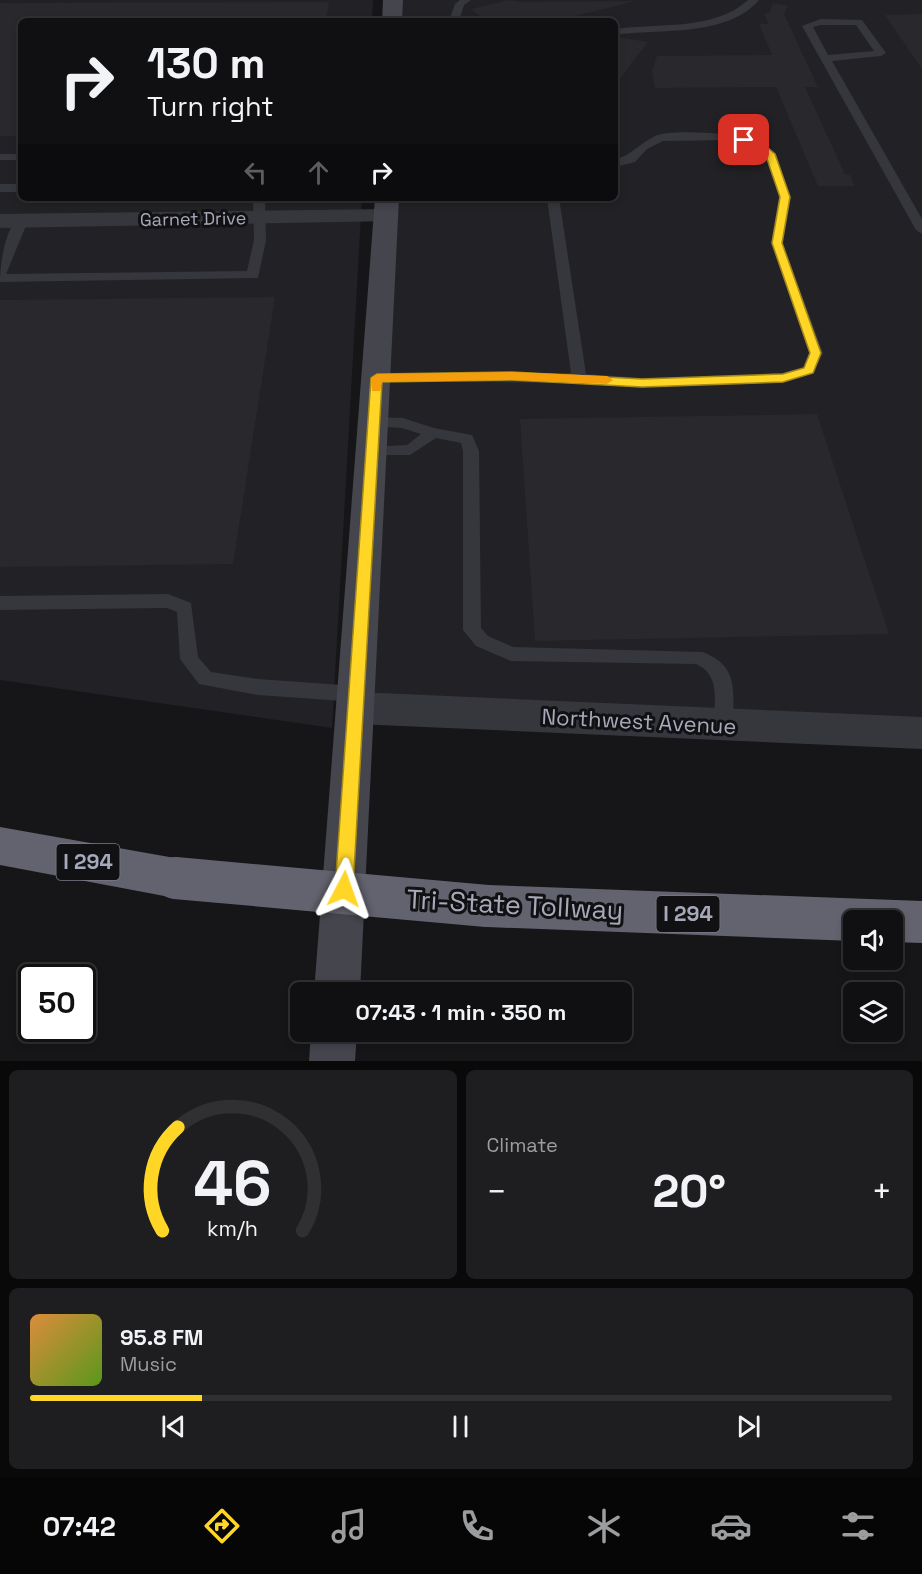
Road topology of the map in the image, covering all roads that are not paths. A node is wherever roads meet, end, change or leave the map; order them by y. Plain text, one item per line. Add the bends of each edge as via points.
1 (393, 0) edge
2 (466, 0) edge
3 (754, 0) edge
4 (392, 18) edge
5 (455, 18) edge
6 (618, 32) edge
7 (825, 58) junction
8 (0, 157) edge
9 (18, 157) edge
10 (618, 162) edge
11 (0, 188) edge
12 (18, 188) edge
13 (553, 201) edge
14 (387, 207) edge
15 (259, 208) edge
16 (11, 221) edge
17 (922, 230) edge
18 (0, 273) edge
19 (0, 278) edge
20 (377, 378) junction
21 (579, 378) junction
22 (433, 433) junction
23 (373, 437) junction
24 (0, 603) edge
25 (357, 701) junction
26 (724, 725) junction
27 (922, 733) edge
28 (0, 846) edge
29 (843, 919) edge
30 (903, 921) edge
31 (922, 922) edge
32 (338, 982) edge
33 (333, 1042) edge
34 (332, 1061) edge

1 - 4 main road
2 - 5 lane via 460,4
3 - 6 lane via 747,9 690,25
7 - 7 lane via 807,26 859,22 881,53
7 - 17 lane
8 - 9 lane
10 - 21 lane via 631,160 643,147 661,138 732,137 756,142 770,154 785,197 777,243 816,353 809,370 783,378 642,383
11 - 12 lane
13 - 21 lane
14 - 15 street, Garnet Drive
14 - 20 main road
15 - 16 street, Garnet Drive
15 - 19 lane via 260,240 253,275
16 - 18 lane
20 - 21 lane
20 - 23 main road
22 - 23 lane via 403,423
22 - 23 lane via 410,450
22 - 26 lane via 467,439 471,451 472,630 482,642 511,654 698,657 714,664 722,675
23 - 25 main road
24 - 25 lane via 168,601 185,608 189,659 206,679
25 - 26 street, Northwest Avenue
25 - 32 main road
26 - 27 street, Northwest Avenue
28 - 29 highway, Tri-State Tollway / I 294, bridge via 175,878 487,906
30 - 31 highway, Tri-State Tollway / I 294
33 - 34 main road

